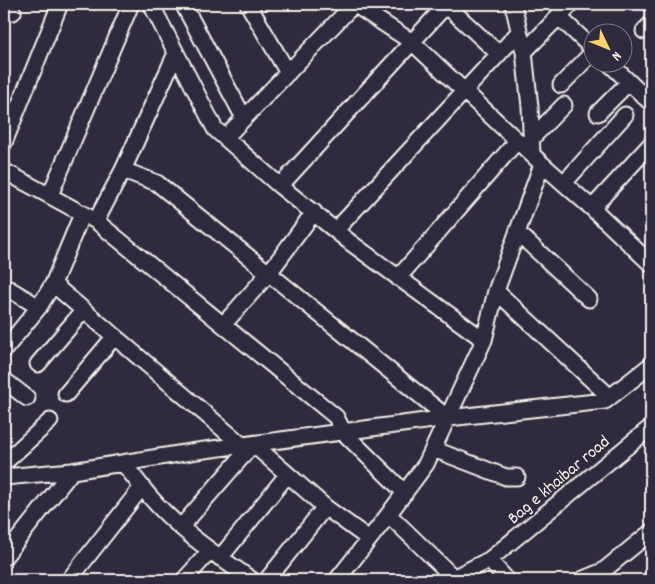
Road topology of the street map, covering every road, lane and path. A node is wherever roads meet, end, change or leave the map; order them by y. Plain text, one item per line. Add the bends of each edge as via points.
1 (60, 4) edge
2 (131, 4) edge
3 (151, 4) edge
4 (183, 4) edge
5 (248, 4) edge
6 (446, 4) edge
7 (513, 4) edge
8 (571, 4) edge
9 (349, 5) edge
10 (558, 16) junction
11 (519, 32) junction
12 (582, 39) edge
13 (412, 42) junction
14 (524, 52) junction
15 (176, 53) junction
16 (498, 54) junction
17 (582, 63) edge
18 (618, 72) edge
19 (288, 73) junction
20 (629, 82) junction
21 (561, 85) dead end
22 (464, 90) junction
23 (651, 103) edge
24 (564, 105) dead end
25 (598, 113) dead end
26 (625, 115) dead end
27 (244, 118) junction
28 (225, 138) junction
29 (524, 140) junction
30 (4, 143) edge
31 (651, 144) edge
32 (537, 159) junction
33 (123, 170) junction
34 (4, 171) edge
35 (564, 183) junction
36 (280, 186) junction
37 (50, 195) junction
38 (592, 208) junction
39 (314, 212) junction
40 (82, 214) junction
41 (96, 221) junction
42 (336, 230) junction
43 (518, 232) junction
44 (651, 264) edge
45 (269, 273) junction
46 (398, 278) junction
47 (53, 284) junction
48 (4, 286) edge
49 (496, 291) junction
50 (589, 299) dead end
51 (39, 307) junction
52 (84, 310) junction
53 (223, 325) junction
54 (115, 336) junction
55 (484, 340) junction
56 (4, 350) edge
57 (38, 364) dead end
58 (651, 365) edge
59 (4, 380) edge
60 (66, 394) dead end
61 (610, 397) junction
62 (27, 398) dead end
63 (448, 418) junction
64 (50, 421) dead end
65 (651, 427) edge
66 (344, 433) junction
67 (248, 445) junction
68 (433, 448) junction
69 (4, 463) edge
70 (123, 463) junction
71 (72, 471) junction
72 (287, 475) junction
73 (4, 477) edge
74 (516, 477) dead end
75 (142, 487) junction
76 (404, 493) junction
77 (325, 507) junction
78 (389, 515) junction
79 (181, 527) junction
80 (651, 532) edge
81 (370, 539) junction
82 (215, 554) junction
83 (4, 557) edge
84 (489, 560) junction
85 (452, 579) edge
86 (69, 580) edge
87 (184, 580) edge
88 (252, 580) edge
89 (267, 580) edge
90 (337, 580) edge
91 (507, 580) edge
92 (581, 580) edge

1 - 30 street
2 - 37 street
3 - 15 street
4 - 27 street
5 - 19 street
6 - 13 street
6 - 16 street
7 - 11 street
8 - 10 street
9 - 13 street
9 - 19 street
10 - 12 street
10 - 14 street
11 - 14 street
11 - 16 street
13 - 22 street
13 - 36 street
14 - 29 street
15 - 28 street via 215,129
15 - 33 street
16 - 22 street
17 - 21 street
18 - 20 street
19 - 27 street
20 - 23 street
20 - 25 street
22 - 29 street
22 - 42 street
24 - 29 street
26 - 35 street
27 - 28 street
28 - 36 street
29 - 32 street
29 - 46 street
31 - 38 street
32 - 35 street
32 - 43 street
33 - 41 street
33 - 45 street via 157,183
34 - 37 street
35 - 38 street
36 - 39 street
37 - 40 street
38 - 44 street
39 - 42 street
39 - 45 street
40 - 41 street
40 - 47 street
41 - 53 street
42 - 46 street
43 - 49 street
43 - 50 street
45 - 53 street
45 - 63 street
46 - 55 street
47 - 51 street
47 - 52 street
48 - 51 street
49 - 55 street
49 - 61 street
51 - 56 street
52 - 54 street
52 - 57 street
53 - 66 street via 336,417
54 - 60 street
54 - 67 street
55 - 63 street
58 - 61 street
59 - 62 street
61 - 63 street via 605,401
63 - 66 street
63 - 68 street
64 - 69 street
65 - 84 street, Bag e khaibar road
66 - 67 street
66 - 76 street
67 - 70 street
67 - 72 street
67 - 79 street
68 - 74 street via 506,477
68 - 76 street via 426,464
70 - 71 street
70 - 75 street
71 - 73 street
71 - 83 street
72 - 77 street
72 - 82 street
75 - 79 street
75 - 86 street
76 - 78 street
77 - 81 street
77 - 89 street
78 - 81 street
78 - 85 street
79 - 82 street
80 - 92 street via 603,571
81 - 90 street
82 - 87 street
82 - 88 street
84 - 85 street, Bag e khaibar road
84 - 91 street

